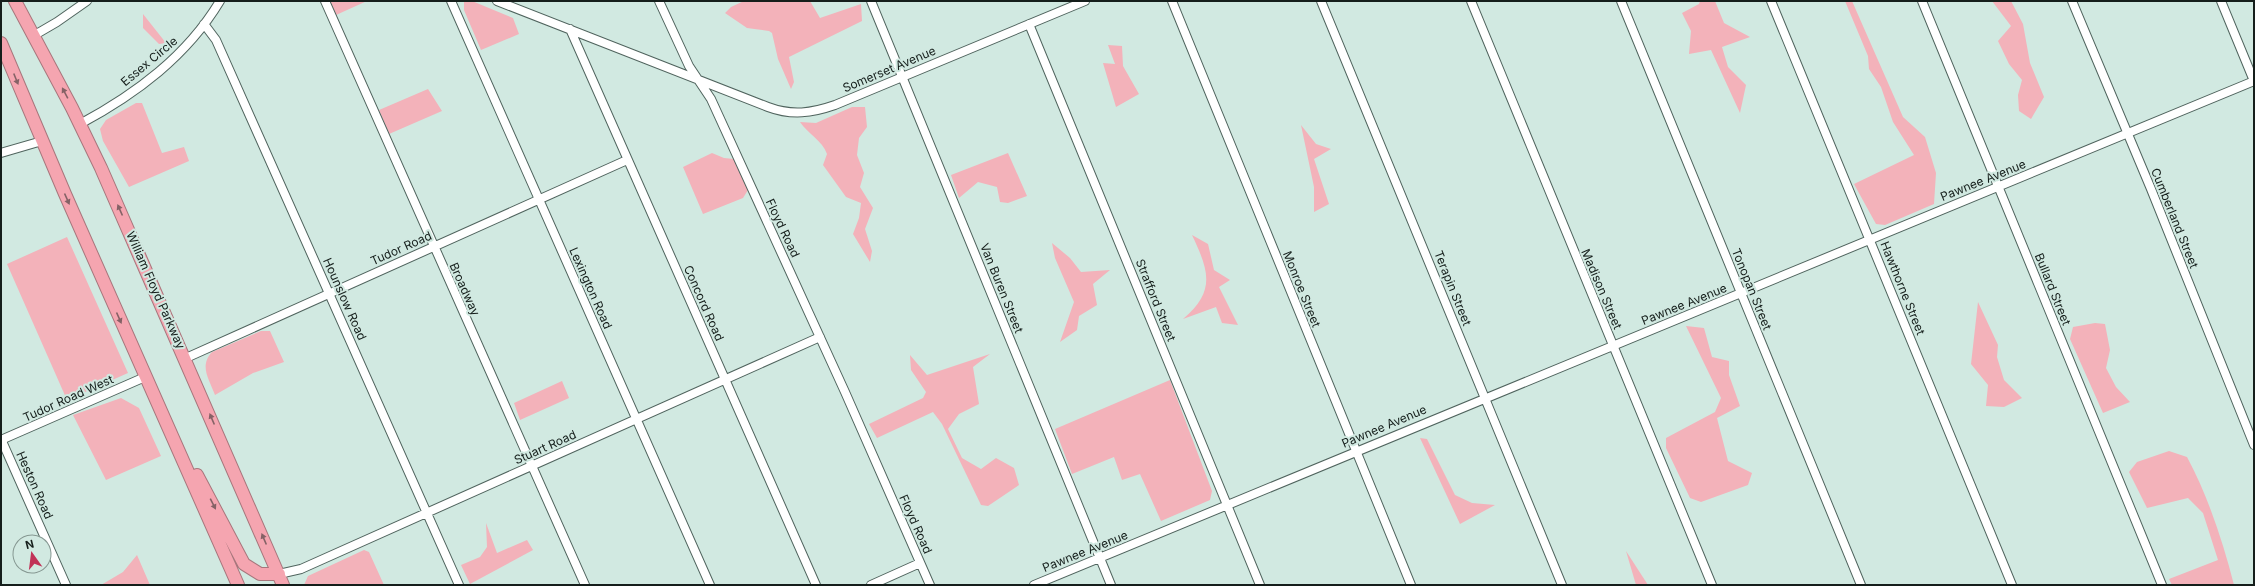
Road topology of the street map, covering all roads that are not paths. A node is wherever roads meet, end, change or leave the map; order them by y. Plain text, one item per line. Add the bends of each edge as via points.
1 (15, 1) edge
2 (87, 1) edge
3 (220, 1) edge
4 (325, 1) edge
5 (451, 1) edge
6 (497, 1) edge
7 (659, 1) edge
8 (871, 1) edge
9 (1085, 1) edge
10 (1172, 1) edge
11 (1321, 1) edge
12 (1470, 1) edge
13 (1621, 1) edge
14 (1772, 1) edge
15 (1922, 1) edge
16 (2072, 1) edge
17 (2221, 1) edge
18 (204, 24) junction
19 (1029, 24) junction
20 (570, 29) junction
21 (33, 36) junction
22 (2, 47) edge
23 (902, 76) junction
24 (699, 81) junction
25 (2254, 81) edge
26 (80, 124) junction
27 (2128, 134) junction
28 (42, 141) junction
29 (1, 153) edge
30 (627, 160) junction
31 (1998, 187) junction
32 (539, 200) junction
33 (1870, 239) junction
34 (434, 247) junction
35 (330, 294) junction
36 (1741, 294) junction
37 (820, 337) junction
38 (1613, 346) junction
39 (186, 358) junction
40 (145, 377) junction
41 (725, 379) junction
42 (1484, 397) junction
43 (636, 419) junction
44 (1, 440) edge
45 (2254, 445) edge
46 (177, 448) junction
47 (1356, 451) junction
48 (531, 466) junction
49 (1227, 504) junction
50 (427, 513) junction
51 (1100, 558) junction
52 (920, 563) junction
53 (281, 580) edge
54 (66, 585) edge
55 (238, 585) edge
56 (459, 585) edge
57 (585, 585) edge
58 (710, 585) edge
59 (816, 585) edge
60 (871, 585) edge
61 (930, 585) edge
62 (1034, 585) edge
63 (1111, 585) edge
64 (1260, 585) edge
65 (1411, 585) edge
66 (1562, 585) edge
67 (1712, 585) edge
68 (1860, 585) edge
69 (2012, 585) edge
70 (2162, 585) edge

1 - 21 highway, William Floyd Parkway
2 - 21 street
3 - 18 street, Essex Circle
4 - 34 street, Broadway
5 - 32 street, Lexington Road
6 - 20 street
7 - 24 street, Floyd Road via 689,66
8 - 23 street, Van Buren Street
9 - 19 street, Somerset Avenue
10 - 47 street, Monroe Street
11 - 42 street, Terapin Street
12 - 38 street, Madison Street
13 - 36 street, Tonopan Street
14 - 33 street, Hawthorne Street
15 - 31 street, Bullard Street
16 - 27 street, Cumberland Street
17 - 25 street
18 - 26 street, Essex Circle via 179,53 154,76
18 - 35 street, Hounslow Road via 216,40
19 - 23 street, Somerset Avenue
19 - 49 street, Strafford Street
20 - 24 street
20 - 30 street, Concord Road
26 -> 21 highway, William Floyd Parkway
22 -> 28 highway
23 - 24 street, Somerset Avenue via 821,110 802,114 775,110
23 - 51 street, Van Buren Street
24 - 37 street, Floyd Road via 710,99
25 - 27 street, Pawnee Avenue
39 -> 26 highway, William Floyd Parkway
27 - 31 street, Pawnee Avenue
27 - 45 street, Cumberland Street
28 - 29 street
28 -> 40 highway
30 - 32 street, Tudor Road
30 - 41 street, Concord Road
31 - 33 street, Pawnee Avenue
31 - 70 street, Bullard Street
32 - 34 street, Tudor Road
32 - 43 street, Lexington Road
33 - 36 street, Pawnee Avenue
33 - 69 street, Hawthorne Street
34 - 35 street, Tudor Road
34 - 48 street, Broadway
35 - 39 street, Tudor Road
35 - 50 street, Hounslow Road
36 - 38 street, Pawnee Avenue
36 - 68 street, Tonopan Street
37 - 41 street, Stuart Road
37 - 52 street, Floyd Road
38 - 42 street, Pawnee Avenue
38 - 67 street, Madison Street
53 -> 39 highway, William Floyd Parkway
40 - 44 street, Tudor Road West
40 - 46 highway
41 - 43 street, Stuart Road
41 - 59 street, Concord Road
42 - 47 street, Pawnee Avenue
42 - 66 street, Terapin Street
43 - 48 street, Stuart Road
43 - 58 street, Lexington Road
44 - 54 street, Heston Road
46 -> 53 highway via 201,482 241,560 257,573
46 - 55 highway
47 - 49 street, Pawnee Avenue
47 - 65 street, Monroe Street
48 - 50 street, Stuart Road
48 - 57 street, Broadway
49 - 51 street, Pawnee Avenue
49 - 64 street, Strafford Street
50 - 53 street, Stuart Road
50 - 56 street, Hounslow Road
51 - 62 street, Pawnee Avenue
51 - 63 street, Van Buren Street
52 - 60 street
52 - 61 street, Floyd Road

